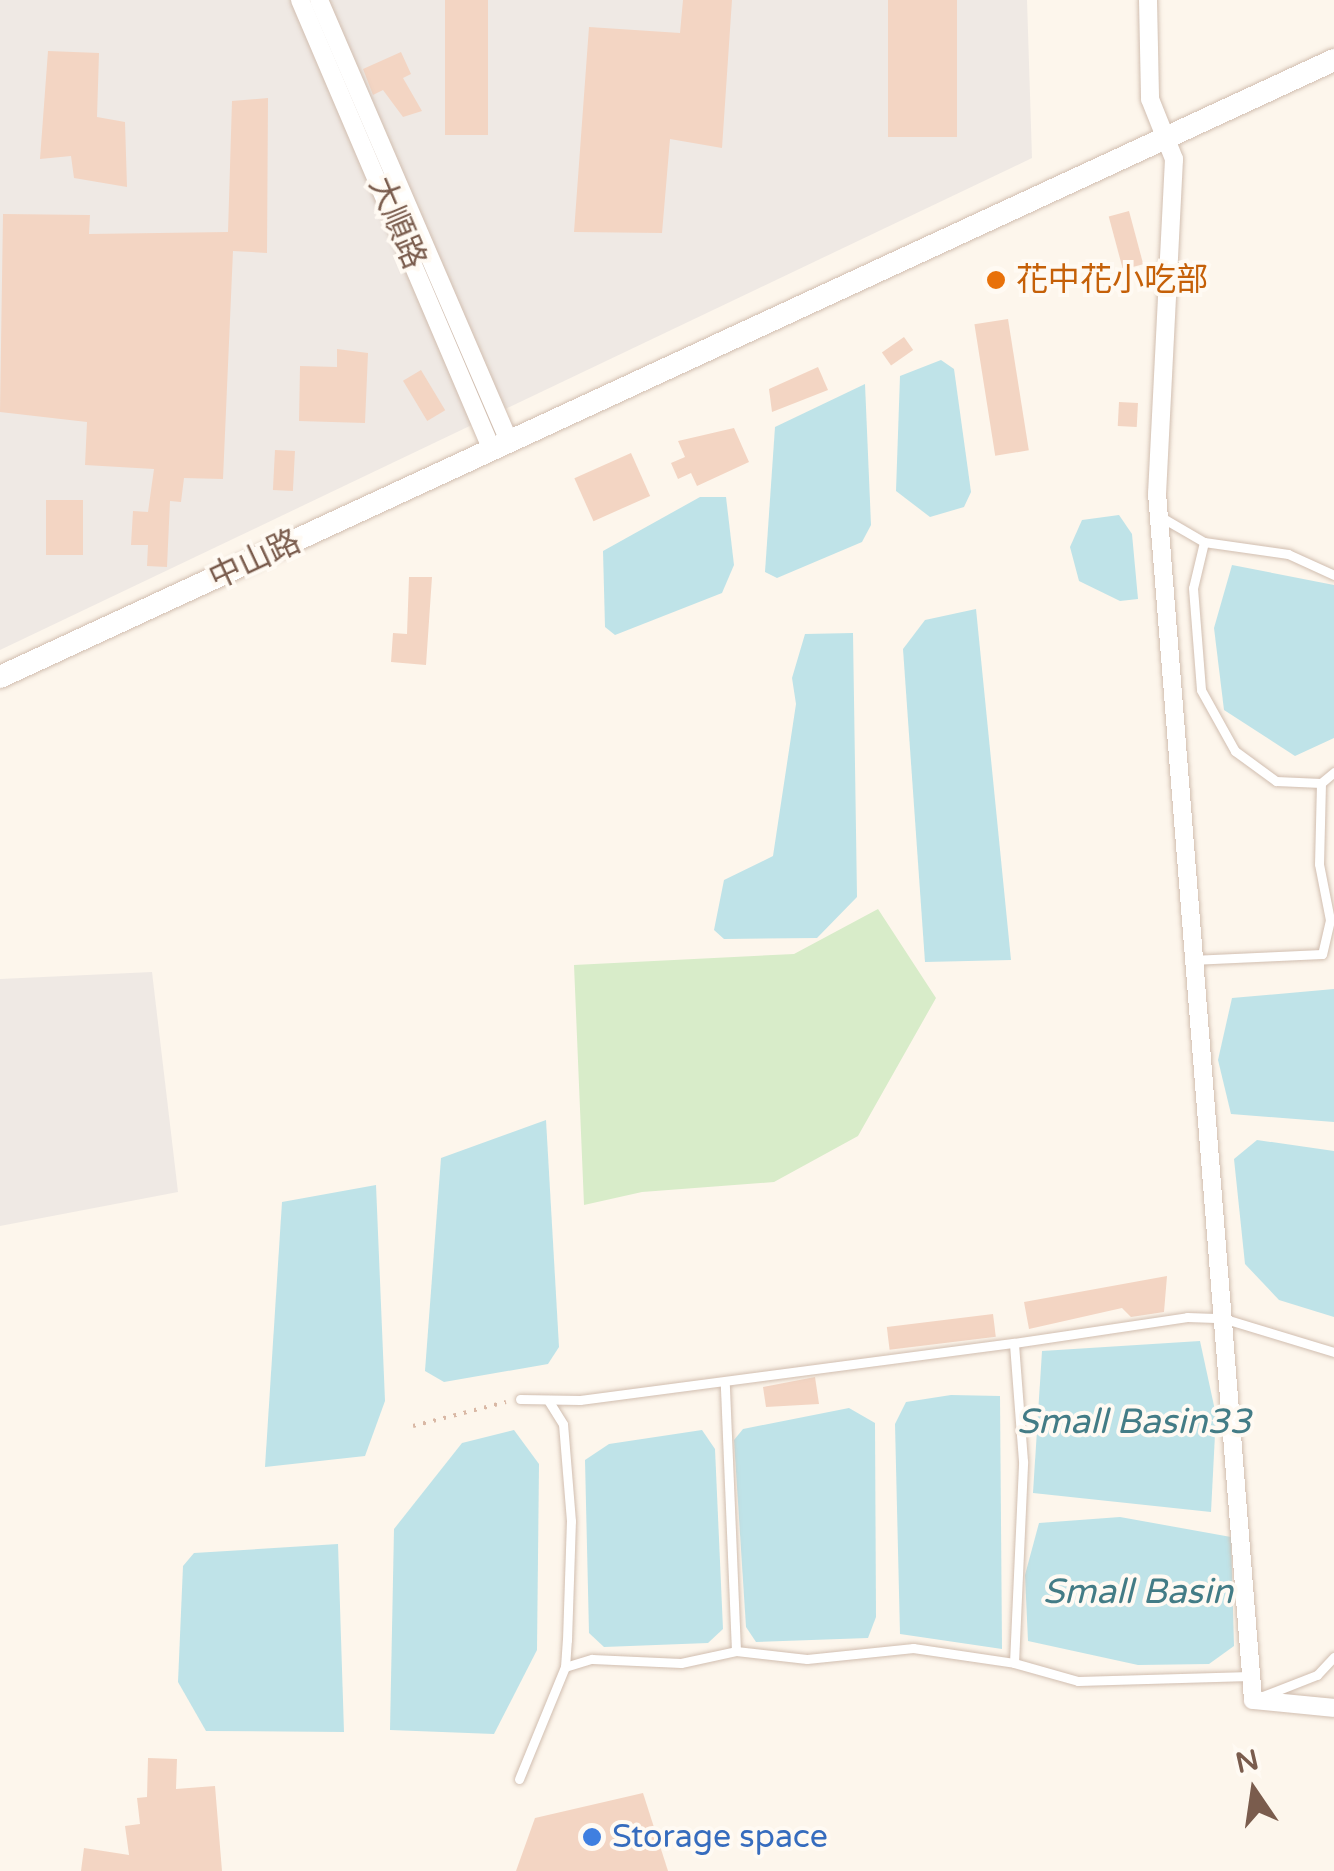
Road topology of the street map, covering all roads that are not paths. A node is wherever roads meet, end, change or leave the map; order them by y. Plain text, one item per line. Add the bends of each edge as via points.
1 (300, 0) edge
2 (320, 0) edge
3 (1148, 0) edge
4 (1334, 60) edge
5 (1168, 137) junction
6 (500, 443) junction
7 (1159, 516) junction
8 (1204, 542) junction
9 (1334, 575) edge
10 (0, 677) edge
11 (1334, 772) edge
12 (1321, 783) junction
13 (1322, 954) junction
14 (1334, 955) edge
15 (1192, 960) junction
16 (1222, 1318) junction
17 (1014, 1343) junction
18 (1334, 1352) edge
19 (725, 1383) junction
20 (520, 1399) road end
21 (548, 1400) junction
22 (736, 1651) junction
23 (1334, 1657) edge
24 (1014, 1663) junction
25 (564, 1667) junction
26 (1252, 1676) junction
27 (1252, 1700) junction
28 (1334, 1708) edge
29 (519, 1779) dead end

1 - 6 street, 大順路
2 - 6 street, 大順路
3 - 5 street via 1150,99
4 - 5 main road, 中山路
5 - 6 main road, 中山路
5 - 7 street via 1174,159
6 - 10 main road, 中山路
7 - 8 lane
7 - 15 street
8 - 9 lane via 1288,554
8 - 12 lane via 1193,588 1200,690 1235,750 1276,781
11 - 12 lane
12 - 13 lane via 1319,864 1330,920
13 - 14 lane
13 - 15 lane
15 - 16 street via 1214,1144
16 - 17 lane via 1117,1324
16 - 18 lane
16 - 26 street
17 - 19 lane
17 - 24 lane via 1023,1461
19 - 21 lane
19 - 22 lane
20 - 21 lane
21 - 25 lane via 563,1424 571,1521
22 - 24 lane via 806,1660 913,1648
22 - 25 lane via 682,1662 592,1659
23 - 27 lane via 1317,1675
24 - 26 lane via 1078,1681
25 - 29 lane
26 - 27 street
27 - 28 street

